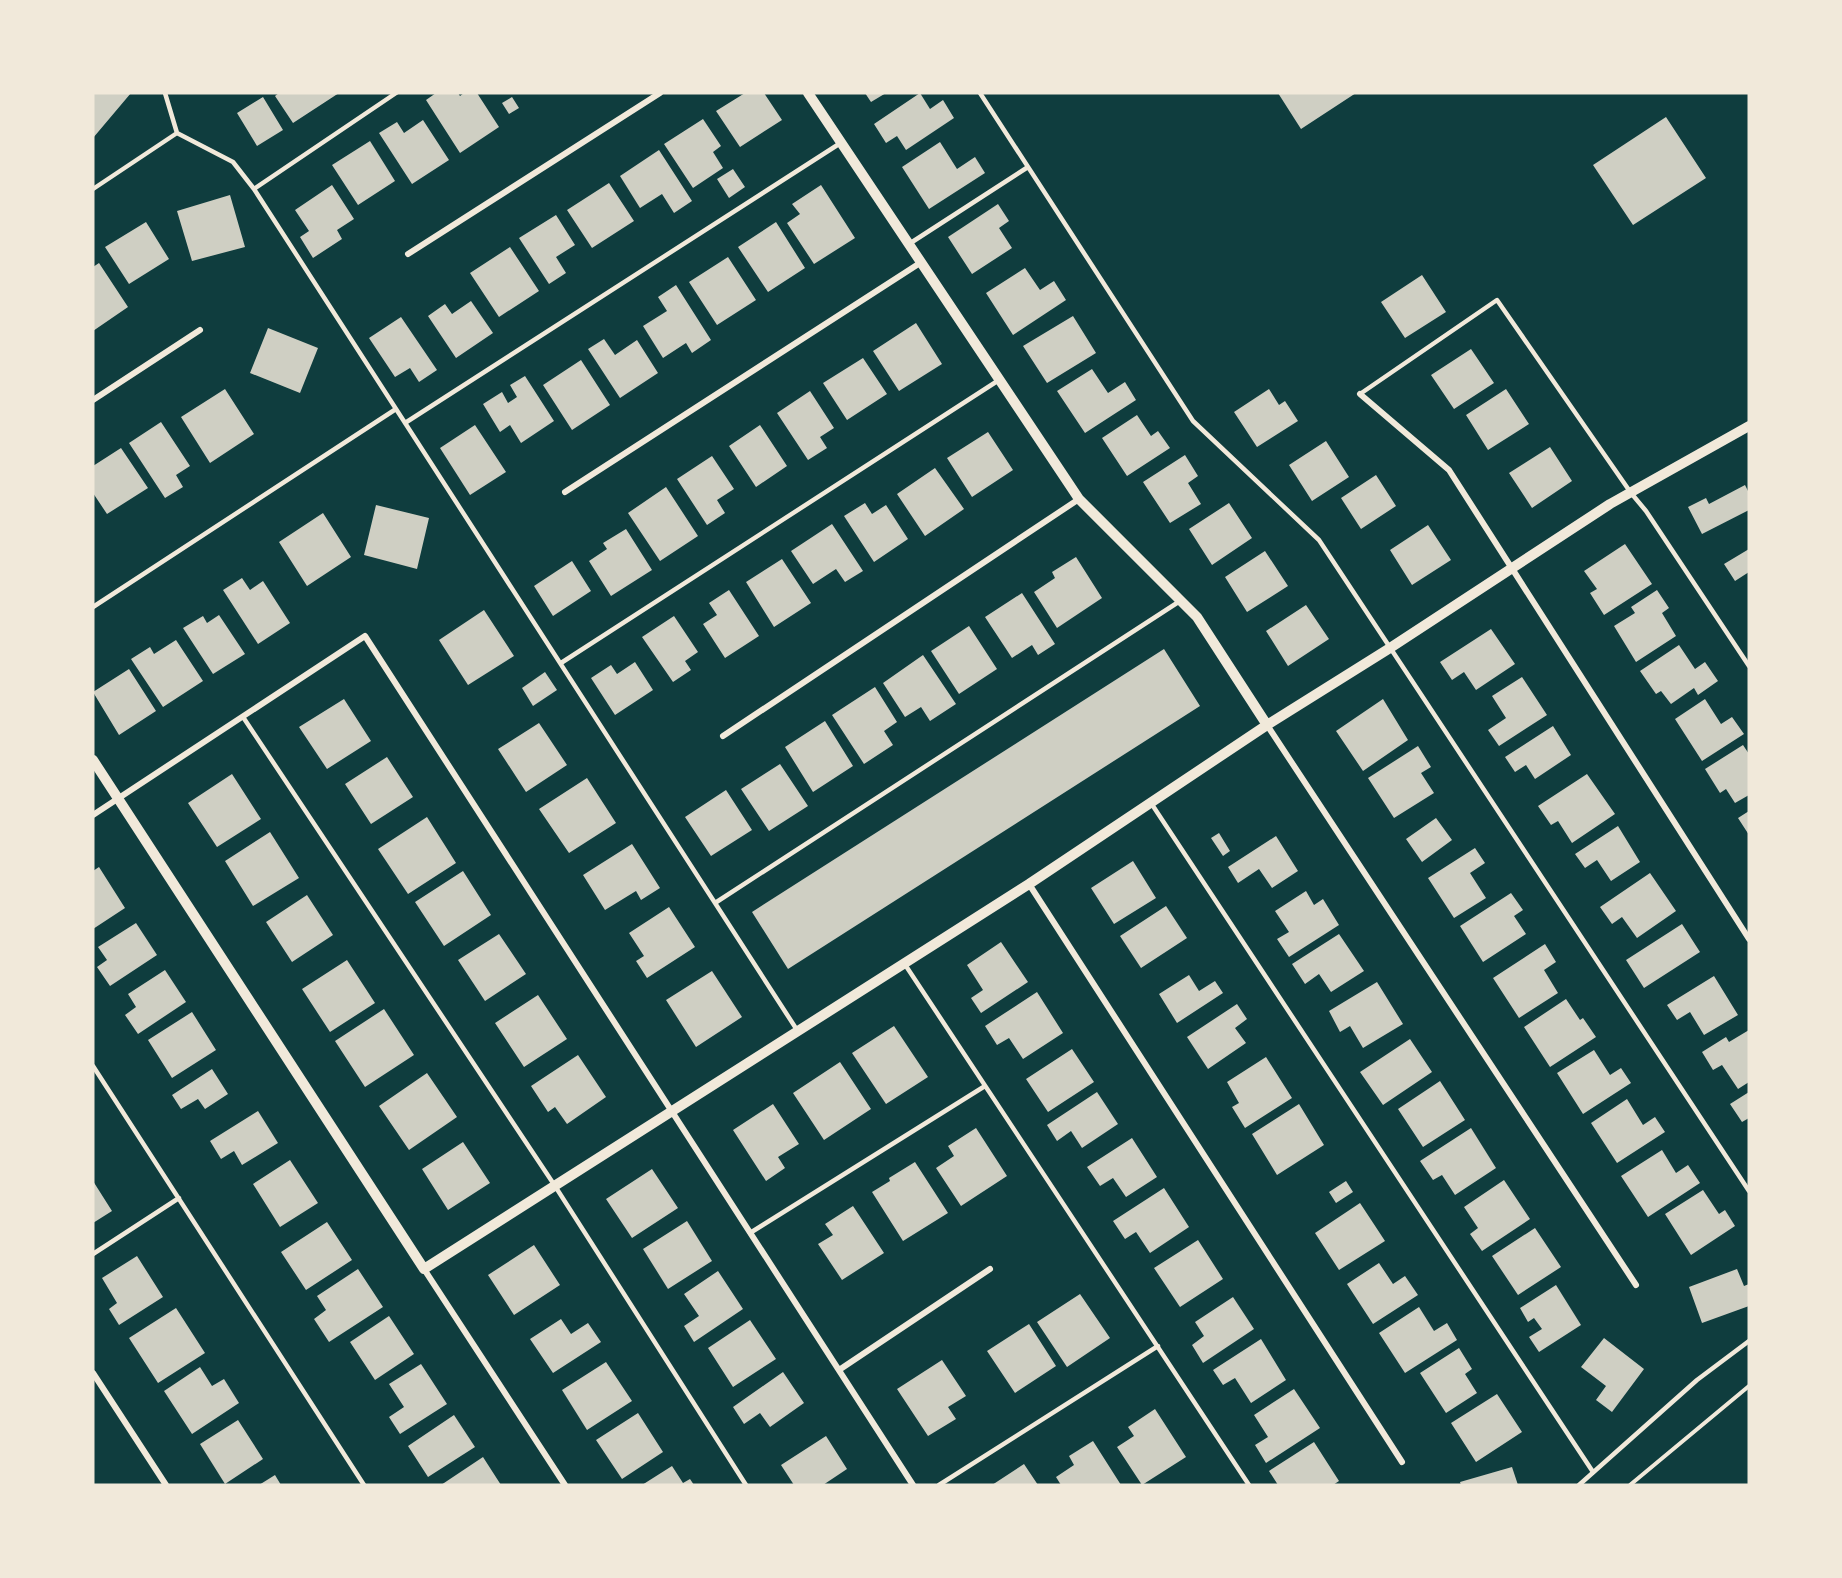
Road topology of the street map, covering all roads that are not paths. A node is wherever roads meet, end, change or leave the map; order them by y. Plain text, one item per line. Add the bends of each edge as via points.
1 (165, 93) edge
2 (396, 93) edge
3 (660, 93) edge
4 (808, 93) edge
5 (980, 93) edge
6 (177, 133) junction
7 (841, 143) junction
8 (1028, 167) junction
9 (93, 189) edge
10 (254, 189) junction
11 (908, 244) junction
12 (408, 254) dead end
13 (920, 263) junction
14 (201, 330) dead end
15 (999, 380) junction
16 (1360, 394) joint
17 (93, 400) edge
18 (396, 409) junction
19 (405, 423) junction
20 (1749, 426) edge
21 (565, 492) dead end
22 (1631, 493) junction
23 (1079, 499) junction
24 (1512, 569) junction
25 (1180, 601) junction
26 (93, 607) edge
27 (1390, 648) junction
28 (561, 663) junction
29 (1749, 666) edge
30 (243, 717) junction
31 (1267, 725) junction
32 (723, 736) dead end
33 (93, 760) edge
34 (118, 798) junction
35 (1151, 803) junction
36 (93, 815) edge
37 (1029, 884) junction
38 (715, 903) junction
39 (1749, 939) edge
40 (904, 963) junction
41 (798, 1031) junction
42 (93, 1066) edge
43 (985, 1086) junction
44 (672, 1112) junction
45 (555, 1186) junction
46 (1749, 1191) edge
47 (178, 1198) junction
48 (750, 1233) junction
49 (93, 1254) edge
50 (424, 1269) junction
51 (990, 1269) dead end
52 (1636, 1285) dead end
53 (1749, 1341) edge
54 (1158, 1346) junction
55 (839, 1370) junction
56 (93, 1373) edge
57 (1402, 1462) dead end
58 (1593, 1472) junction
59 (166, 1485) edge
60 (364, 1485) edge
61 (565, 1485) edge
62 (746, 1485) edge
63 (913, 1485) edge
64 (939, 1485) edge
65 (1249, 1485) edge
66 (1579, 1485) edge

1 - 6 lane
2 - 10 lane
3 - 12 street
4 - 7 street
5 - 8 lane
6 - 9 lane
6 - 10 lane via 233,162
7 - 11 street
7 - 19 lane
8 - 11 lane
8 - 27 lane via 1193,421 1319,540
10 - 18 lane
11 - 13 street
13 - 15 street
13 - 21 street
14 - 17 street
15 - 23 street
15 - 28 lane
16 - 22 lane via 1497,300
16 - 24 street via 1449,470
18 - 19 lane
18 - 26 lane
19 - 28 lane
20 - 22 street
22 - 24 street
22 - 29 lane
23 - 25 street
23 - 32 street
24 - 27 street
24 - 39 street
25 - 31 street via 1197,617
25 - 38 lane
27 - 31 street
27 - 46 lane
28 - 38 lane
30 - 34 street
30 - 44 street via 365,636
30 - 45 lane
31 - 35 street
31 - 52 street
33 - 34 street
34 - 36 street
34 - 50 street
35 - 37 street
35 - 58 lane
37 - 40 street
37 - 57 street
38 - 41 lane
40 - 41 street
40 - 43 lane
41 - 44 street
42 - 47 lane
43 - 48 lane
43 - 54 lane
44 - 45 street
44 - 48 street
45 - 50 street
45 - 62 lane
47 - 49 lane
47 - 60 lane
48 - 55 street
50 - 61 street
51 - 55 street
53 - 58 lane via 1697,1380
54 - 64 lane
54 - 65 lane
55 - 63 street
56 - 59 street
58 - 66 lane

